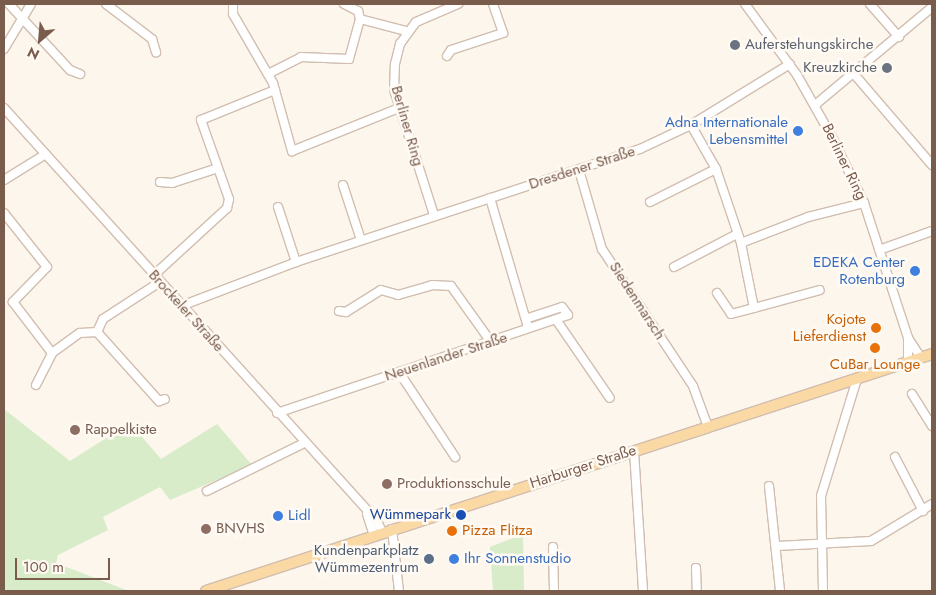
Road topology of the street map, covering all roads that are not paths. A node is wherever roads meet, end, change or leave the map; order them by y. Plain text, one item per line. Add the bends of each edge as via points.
1 (9, 4) edge
2 (31, 4) edge
3 (106, 4) edge
4 (233, 4) edge
5 (344, 4) edge
6 (454, 4) edge
7 (494, 4) edge
8 (746, 4) edge
9 (870, 4) edge
10 (932, 7) edge
11 (360, 11) edge
12 (22, 18) junction
13 (406, 31) junction
14 (899, 37) junction
15 (4, 49) edge
16 (156, 52) dead end
17 (447, 56) dead end
18 (790, 64) junction
19 (80, 74) dead end
20 (268, 74) junction
21 (854, 74) junction
22 (275, 90) junction
23 (815, 105) junction
24 (4, 108) edge
25 (399, 108) junction
26 (691, 125) junction
27 (46, 154) junction
28 (932, 165) edge
29 (218, 168) junction
30 (716, 169) junction
31 (579, 170) junction
32 (4, 180) edge
33 (160, 182) dead end
34 (343, 185) dead end
35 (490, 198) junction
36 (650, 202) dead end
37 (864, 202) junction
38 (278, 207) dead end
39 (4, 213) edge
40 (434, 215) junction
41 (932, 231) edge
42 (735, 235) junction
43 (361, 240) junction
44 (741, 243) junction
45 (879, 250) junction
46 (296, 262) junction
47 (674, 267) dead end
48 (154, 275) junction
49 (160, 282) junction
50 (820, 290) dead end
51 (717, 293) dead end
52 (181, 306) junction
53 (754, 308) junction
54 (339, 310) dead end
55 (526, 319) junction
56 (557, 321) junction
57 (528, 331) junction
58 (97, 332) junction
59 (908, 338) junction
60 (491, 342) junction
61 (52, 353) junction
62 (932, 354) edge
63 (920, 358) junction
64 (908, 362) junction
65 (398, 372) junction
66 (857, 379) junction
67 (36, 386) dead end
68 (912, 394) dead end
69 (610, 398) dead end
70 (165, 399) dead end
71 (277, 413) junction
72 (932, 426) edge
73 (708, 427) junction
74 (304, 444) junction
75 (634, 451) junction
76 (454, 457) dead end
77 (895, 457) dead end
78 (769, 486) dead end
79 (207, 491) dead end
80 (932, 504) edge
81 (923, 511) junction
82 (383, 532) junction
83 (823, 544) junction
84 (777, 546) junction
85 (553, 547) dead end
86 (696, 568) dead end
87 (206, 591) edge
88 (398, 591) edge
89 (554, 591) edge
90 (643, 591) edge
91 (697, 591) edge
92 (780, 591) edge
93 (823, 591) edge

1 - 12 street
2 - 12 street
3 - 16 street via 152,39
4 - 20 street via 233,14
5 - 11 street
6 - 13 street via 426,15
7 - 17 street via 503,33 451,50
8 - 18 street, Berliner Ring
9 - 14 street
10 - 14 street
11 - 13 street
11 - 20 street via 350,59 301,56
12 - 15 street
12 - 19 street via 70,70
13 - 25 street, Berliner Ring via 395,64
14 - 21 street
18 - 23 street, Berliner Ring
18 - 26 street, Dresdener Straße
20 - 22 street
21 - 23 street
21 - 28 street
22 - 25 street via 292,151
22 - 29 street via 201,120
23 - 37 street, Berliner Ring
24 - 27 street, Brockeler Straße
25 - 40 street, Berliner Ring
26 - 30 street
26 - 31 street, Dresdener Straße via 640,149
27 - 32 street
27 - 48 street, Brockeler Straße
29 - 33 street via 172,183
29 - 48 street via 230,198 227,208
30 - 36 street
30 - 42 street
31 - 35 street, Dresdener Straße
31 - 73 street, Siedenmarsch via 602,248 693,386
34 - 43 street
35 - 40 street, Dresdener Straße
35 - 55 street
37 - 44 street via 808,217
37 - 45 street, Berliner Ring
38 - 46 street
39 - 61 street via 48,267 13,302
40 - 43 street, Dresdener Straße
41 - 45 street
42 - 44 street
42 - 47 street
43 - 46 street, Dresdener Straße
44 - 53 street
45 - 59 street, Berliner Ring
46 - 52 street, Dresdener Straße via 193,298
48 - 49 street, Brockeler Straße
49 - 52 street, Brockeler Straße
49 - 58 street via 103,319
50 - 53 street
51 - 53 street via 731,314
52 - 71 street, Brockeler Straße
54 - 60 street via 346,312 381,290 398,295 432,286 451,286
55 - 56 street via 562,307 568,315
55 - 57 street
56 - 57 street, Neuenlander Straße
56 - 69 street
57 - 60 street, Neuenlander Straße
58 - 61 street via 80,333
58 - 70 street via 159,401
59 - 63 street, Berliner Ring
59 - 64 street, Berliner Ring
60 - 65 street, Neuenlander Straße
61 - 67 street
62 - 63 main road, Harburger Straße
63 - 64 main road, Harburger Straße
64 - 66 main road, Harburger Straße
65 - 71 street, Neuenlander Straße
65 - 76 street
66 - 73 main road, Harburger Straße
66 - 83 street via 821,496
68 - 72 street
71 - 74 street, Brockeler Straße
73 - 75 main road, Harburger Straße
74 - 79 street
74 - 82 street, Brockeler Straße
75 - 82 main road, Harburger Straße
75 - 90 street
77 - 81 street
78 - 84 street
80 - 81 street
81 - 83 street via 871,541
82 - 87 main road, Harburger Straße
82 - 88 street
83 - 84 street
83 - 93 street
84 - 92 street
85 - 89 street
86 - 91 street

